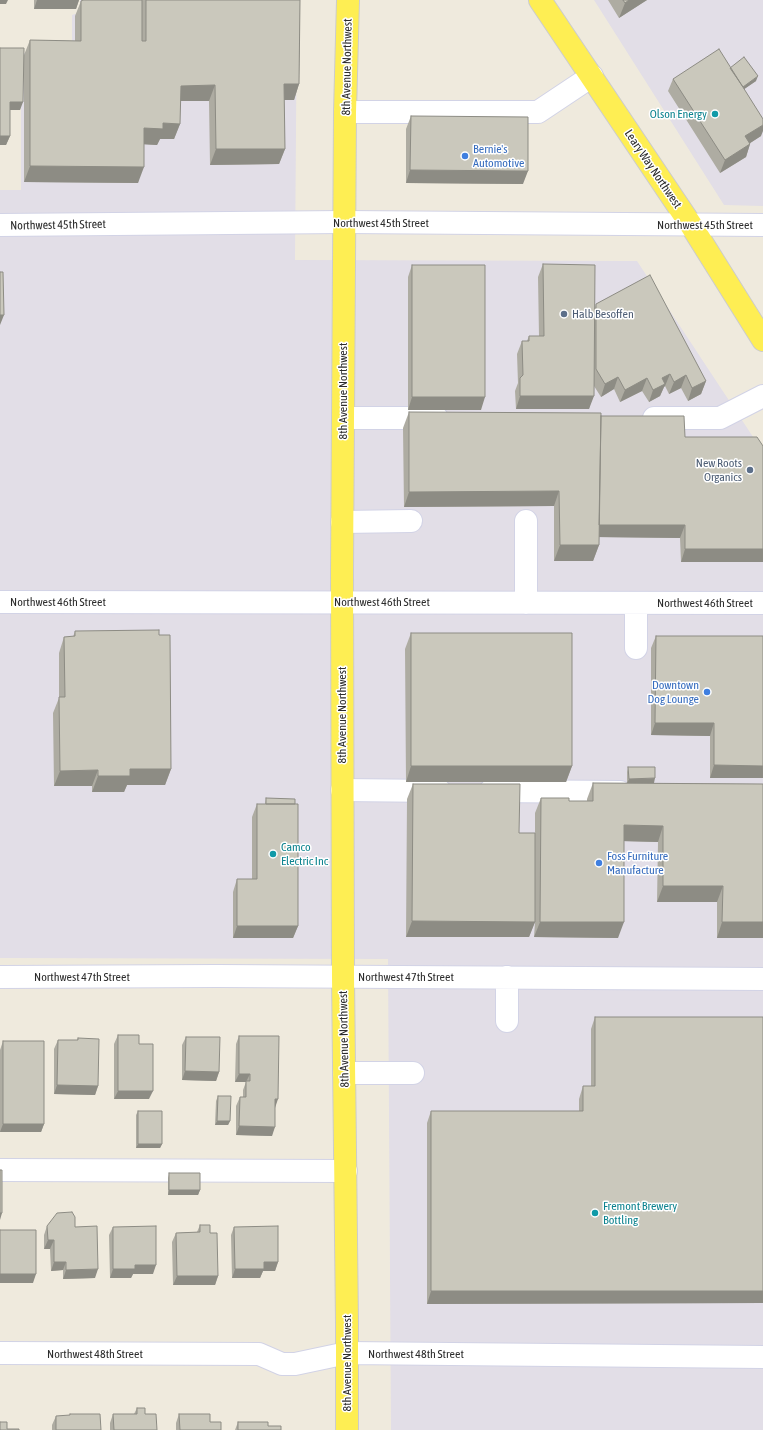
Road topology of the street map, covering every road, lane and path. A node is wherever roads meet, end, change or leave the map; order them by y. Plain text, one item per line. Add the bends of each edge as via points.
1 (348, 0) edge
2 (540, 0) edge
3 (592, 76) junction
4 (345, 112) junction
5 (344, 222) junction
6 (0, 225) edge
7 (691, 225) junction
8 (763, 225) edge
9 (763, 340) edge
10 (763, 396) edge
11 (343, 418) junction
12 (454, 418) edge
13 (634, 418) edge
14 (411, 521) dead end
15 (526, 521) dead end
16 (342, 522) junction
17 (0, 602) edge
18 (342, 602) junction
19 (526, 603) junction
20 (636, 603) junction
21 (763, 603) edge
22 (636, 648) dead end
23 (342, 790) junction
24 (636, 792) edge
25 (0, 977) edge
26 (343, 977) junction
27 (507, 978) junction
28 (763, 978) edge
29 (507, 1021) dead end
30 (344, 1073) junction
31 (413, 1073) dead end
32 (0, 1170) edge
33 (346, 1171) junction
34 (0, 1353) edge
35 (347, 1353) junction
36 (763, 1357) edge
37 (347, 1430) edge

1 - 4 main road, 8th Avenue Northwest
2 - 3 main road, Leary Way Northwest
3 - 4 street via 538,112
3 - 7 main road, Leary Way Northwest
4 - 5 main road, 8th Avenue Northwest
5 - 6 street, Northwest 45th Street
5 - 7 street, Northwest 45th Street
5 - 11 main road, 8th Avenue Northwest
7 - 8 street, Northwest 45th Street
7 - 9 main road, Leary Way Northwest
10 - 13 street via 720,418
11 - 12 street
11 - 16 main road, 8th Avenue Northwest
14 - 16 street
15 - 19 street
16 - 18 main road, 8th Avenue Northwest
17 - 18 street, Northwest 46th Street
18 - 19 street, Northwest 46th Street
18 - 23 main road, 8th Avenue Northwest
19 - 20 street, Northwest 46th Street
20 - 21 street, Northwest 46th Street
20 - 22 street
23 - 24 street
23 - 26 main road, 8th Avenue Northwest
25 - 26 street, Northwest 47th Street
26 - 27 street, Northwest 47th Street
26 - 30 main road, 8th Avenue Northwest
27 - 28 street, Northwest 47th Street
27 - 29 street
30 - 31 street
30 - 33 main road, 8th Avenue Northwest
32 - 33 street
33 - 35 main road, 8th Avenue Northwest
34 - 35 street, Northwest 48th Street via 259,1354 282,1364 295,1364
35 - 36 street, Northwest 48th Street
35 - 37 main road, 8th Avenue Northwest

